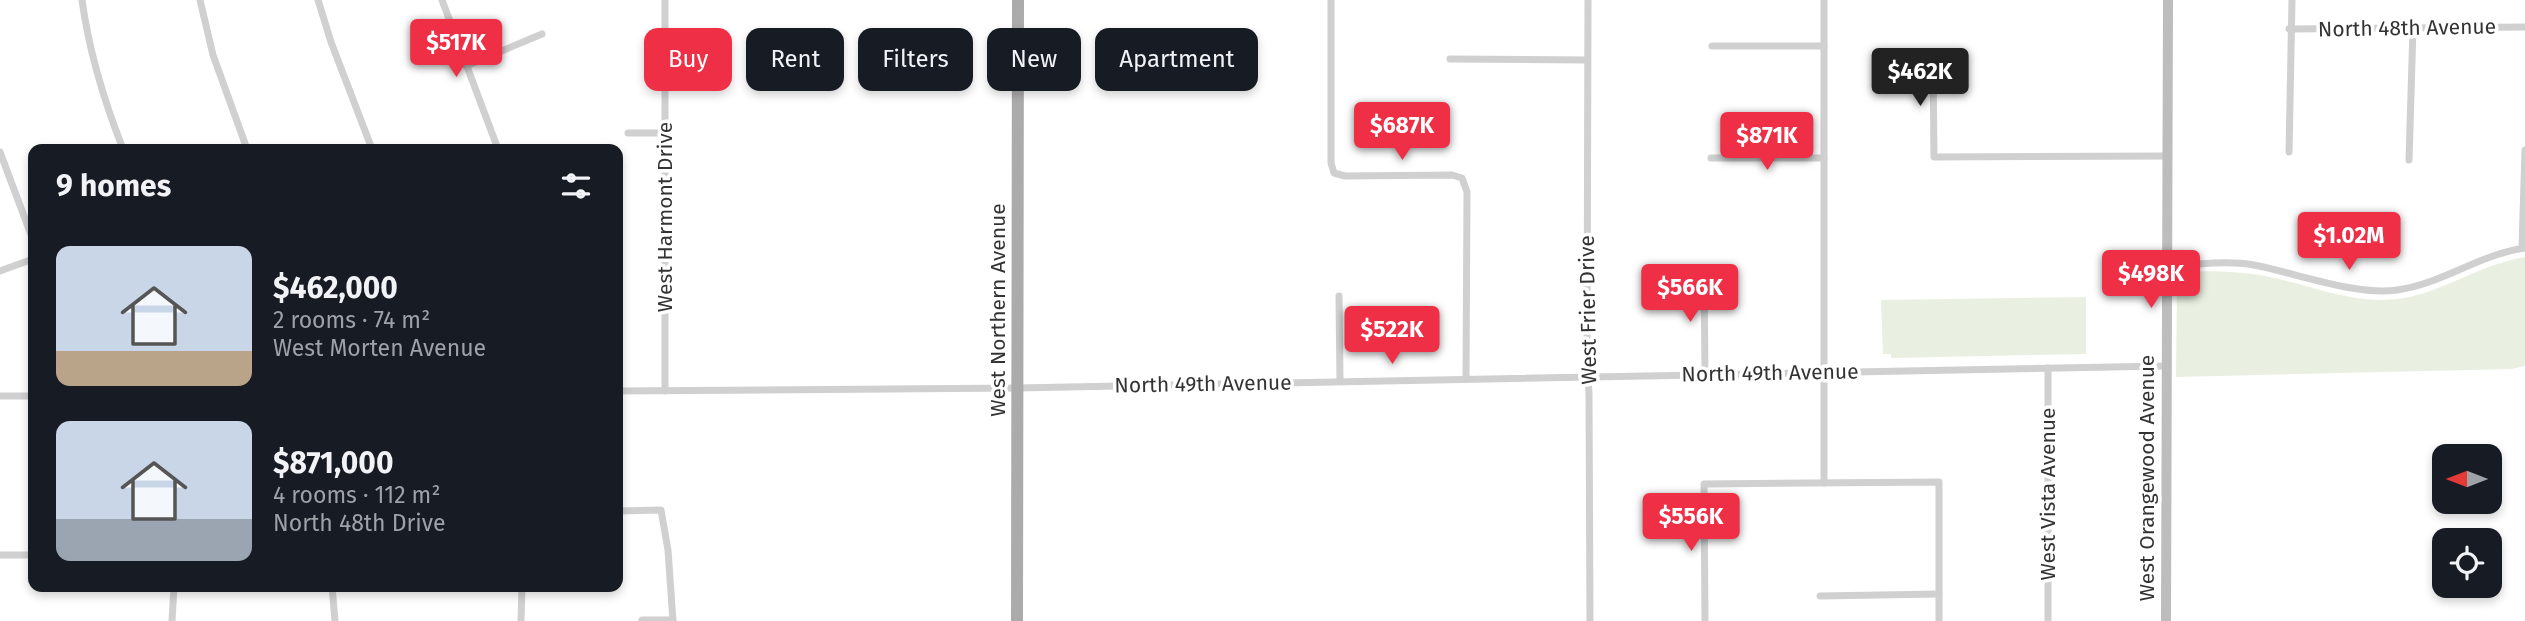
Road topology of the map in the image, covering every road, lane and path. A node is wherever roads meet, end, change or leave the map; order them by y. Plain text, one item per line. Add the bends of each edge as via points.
1 (82, 0) edge
2 (200, 0) edge
3 (318, 0) edge
4 (442, 0) edge
5 (665, 0) edge
6 (1018, 0) edge
7 (1331, 0) edge
8 (1588, 0) edge
9 (1824, 0) edge
10 (2168, 0) edge
11 (2292, 0) edge
12 (2525, 27) edge
13 (2413, 28) junction
14 (2289, 29) junction
15 (542, 34) dead end
16 (1712, 46) dead end
17 (1824, 46) junction
18 (1450, 59) dead end
19 (1933, 59) dead end
20 (1587, 60) junction
21 (466, 66) junction
22 (665, 132) junction
23 (628, 133) dead end
24 (121, 144) edge
25 (245, 144) edge
26 (370, 144) edge
27 (496, 144) edge
28 (2525, 150) edge
29 (0, 152) edge
30 (2289, 152) dead end
31 (2167, 156) junction
32 (1711, 158) dead end
33 (1824, 158) junction
34 (2409, 160) dead end
35 (28, 227) edge
36 (2524, 248) edge
37 (28, 261) edge
38 (2168, 265) junction
39 (0, 271) edge
40 (1704, 274) dead end
41 (1339, 296) dead end
42 (2166, 366) junction
43 (2048, 368) junction
44 (1824, 372) junction
45 (1705, 374) junction
46 (1588, 376) junction
47 (1466, 379) junction
48 (1340, 381) junction
49 (1017, 388) junction
50 (623, 391) edge
51 (665, 391) junction
52 (0, 396) edge
53 (28, 396) edge
54 (1824, 483) junction
55 (623, 511) edge
56 (0, 555) edge
57 (28, 555) edge
58 (174, 592) edge
59 (333, 592) edge
60 (522, 592) edge
61 (1939, 594) junction
62 (1820, 596) dead end
63 (642, 620) edge
64 (172, 621) edge
65 (335, 621) edge
66 (522, 621) edge
67 (673, 621) edge
68 (1017, 621) edge
69 (1590, 621) edge
70 (1705, 621) edge
71 (1939, 621) edge
72 (2048, 621) edge
73 (2166, 621) edge

1 - 24 street via 94,61
2 - 25 street via 213,55
3 - 26 street
4 - 21 street
5 - 22 street, West Harmont Drive
6 - 49 main road, West Northern Avenue
7 - 47 street via 1334,173 1452,175 1462,178 1467,192
8 - 20 street, West Frier Drive
9 - 17 street
10 - 31 street, West Orangewood Avenue
11 - 14 street
12 - 13 street, North 48th Avenue
13 - 14 street, North 48th Avenue
13 - 34 street
14 - 30 street
15 - 21 street
16 - 17 street
17 - 33 street
18 - 20 street
19 - 31 street via 1934,157
20 - 46 street, West Frier Drive
21 - 27 street
22 - 23 street
22 - 51 street, West Harmont Drive
28 - 36 street
29 - 35 street
31 - 38 street, West Orangewood Avenue
32 - 33 street
33 - 44 street
36 - 38 street via 2431,282 2395,290 2361,289 2251,265
37 - 39 street
38 - 42 street, West Orangewood Avenue
40 - 45 street
41 - 48 street
42 - 43 street, North 49th Avenue
42 - 73 street, West Orangewood Avenue
43 - 44 street, North 49th Avenue
43 - 72 street, West Vista Avenue
44 - 45 street, North 49th Avenue
44 - 54 street
45 - 46 street, North 49th Avenue
46 - 47 street, North 49th Avenue
46 - 69 street, West Frier Drive
47 - 48 street, North 49th Avenue
48 - 49 street, North 49th Avenue
49 - 51 street, North 49th Avenue
49 - 68 main road, West Northern Avenue
50 - 51 street, North 49th Avenue
52 - 53 street
54 - 61 street via 1939,482
54 - 70 street via 1704,484
55 - 67 street via 661,510
56 - 57 street
58 - 64 street
59 - 65 street
60 - 66 street
61 - 62 street
61 - 71 street
63 - 67 street

